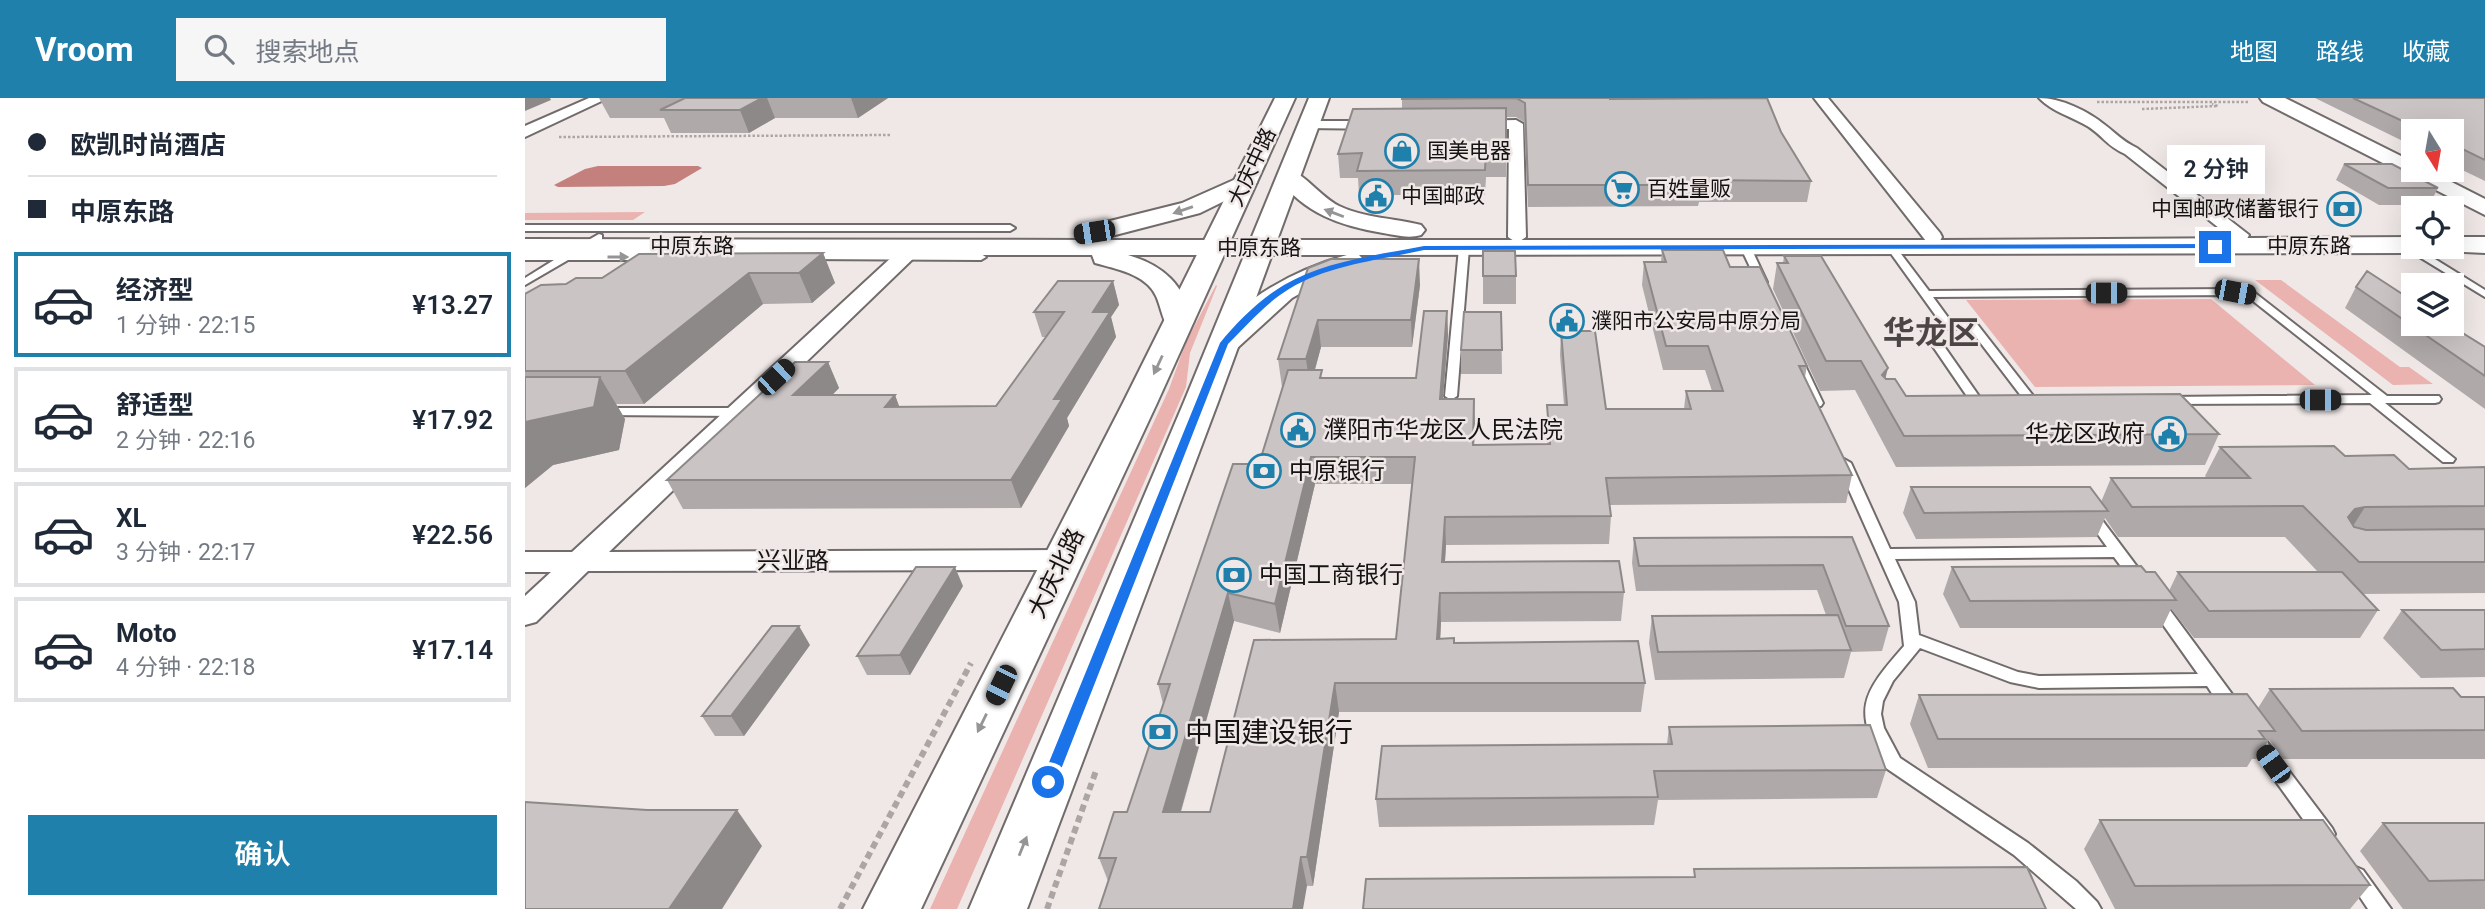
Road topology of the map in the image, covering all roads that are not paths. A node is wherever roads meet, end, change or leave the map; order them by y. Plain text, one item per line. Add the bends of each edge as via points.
1 (601, 98) edge
2 (1285, 98) edge
3 (1319, 98) edge
4 (1821, 98) edge
5 (2046, 98) edge
6 (2274, 100) edge
7 (1309, 125) junction
8 (1409, 125) edge
9 (1449, 125) edge
10 (526, 131) edge
11 (1289, 177) junction
12 (1245, 182) junction
13 (2485, 208) edge
14 (525, 228) edge
15 (2464, 234) edge
16 (2485, 234) edge
17 (2240, 235) junction
18 (525, 237) edge
19 (1018, 237) junction
20 (1062, 237) junction
21 (1517, 237) junction
22 (1933, 237) junction
23 (2401, 241) edge
24 (2401, 241) edge
25 (1217, 242) junction
26 (1263, 242) junction
27 (1445, 244) junction
28 (2464, 245) edge
29 (2485, 245) edge
30 (525, 247) edge
31 (583, 247) junction
32 (1746, 248) junction
33 (1892, 248) junction
34 (909, 252) junction
35 (525, 257) edge
36 (981, 257) dead end
37 (2436, 259) edge
38 (525, 282) edge
39 (525, 290) edge
40 (538, 290) edge
41 (2485, 294) edge
42 (1926, 295) junction
43 (1769, 299) edge
44 (1179, 321) junction
45 (1949, 326) junction
46 (1224, 343) junction
47 (1793, 350) edge
48 (1451, 396) edge
49 (2378, 399) junction
50 (2435, 399) dead end
51 (2154, 401) edge
52 (1991, 402) edge
53 (2045, 402) edge
54 (592, 412) edge
55 (739, 412) junction
56 (1822, 414) edge
57 (1839, 452) edge
58 (2448, 459) dead end
59 (2080, 500) edge
60 (2118, 552) junction
61 (1885, 554) junction
62 (1062, 560) junction
63 (525, 562) edge
64 (580, 562) junction
65 (525, 614) edge
66 (1911, 638) junction
67 (2212, 680) junction
68 (2332, 844) edge
69 (2348, 866) edge
70 (892, 909) edge
71 (997, 909) edge
72 (2090, 909) edge
73 (2379, 909) edge

1 - 10 street
2 - 12 main road, 大庆中路
3 - 7 main road, 大庆中路
4 - 22 street
5 - 17 street via 2102,128 2113,143 2131,151
6 - 13 main road
7 - 8 street
7 - 11 main road, 大庆中路
9 - 21 street via 1516,124
11 - 26 main road, 大庆中路
27 -> 11 main road via 1320,208
12 -> 20 main road via 1167,216
12 - 25 main road, 大庆中路
14 - 19 lane
15 - 16 main road
17 - 22 main road, 中原东路
17 - 23 main road, 中原东路
18 - 31 main road, 中原东路
19 - 25 main road, 中原东路
19 - 34 main road, 中原东路
19 - 44 main road via 1128,263 1160,277
20 - 25 main road, 中原东路
20 - 31 main road, 中原东路
21 - 22 main road, 中原东路
21 - 27 main road, 中原东路
24 - 33 main road, 中原东路
25 - 26 main road, 中原东路
25 - 44 main road, 大庆北路
26 - 27 main road, 中原东路
26 - 46 main road
27 - 32 main road, 中原东路
27 - 46 main road via 1333,267 1287,286
27 - 48 lane
28 - 29 main road
30 - 31 main road, 中原东路
31 -> 34 main road, 中原东路
31 - 35 lane
31 - 38 lane
32 - 33 main road, 中原东路
32 - 43 lane
33 - 42 lane
34 - 36 lane
34 - 55 street
37 - 41 lane
39 - 40 lane
42 - 45 lane
42 - 49 lane via 2251,295
44 -> 62 main road, 大庆北路
45 - 52 lane via 1924,326 1970,402
45 - 53 lane via 1973,326 2025,402
71 -> 46 main road
47 - 56 lane
49 - 50 lane
49 - 51 lane
49 - 58 lane
54 - 55 lane
55 - 64 street
57 - 61 lane
59 - 60 lane
60 - 61 lane
60 - 67 lane
61 - 66 lane via 1907,602
62 - 64 street, 兴业路
62 -> 70 main road, 大庆北路
63 - 64 street, 兴业路
64 - 65 street
66 - 67 lane via 2016,678 2039,682
66 - 72 lane via 1912,647 1871,704 1873,726 1883,749 1893,763 2024,851
67 - 68 lane
69 - 73 lane

